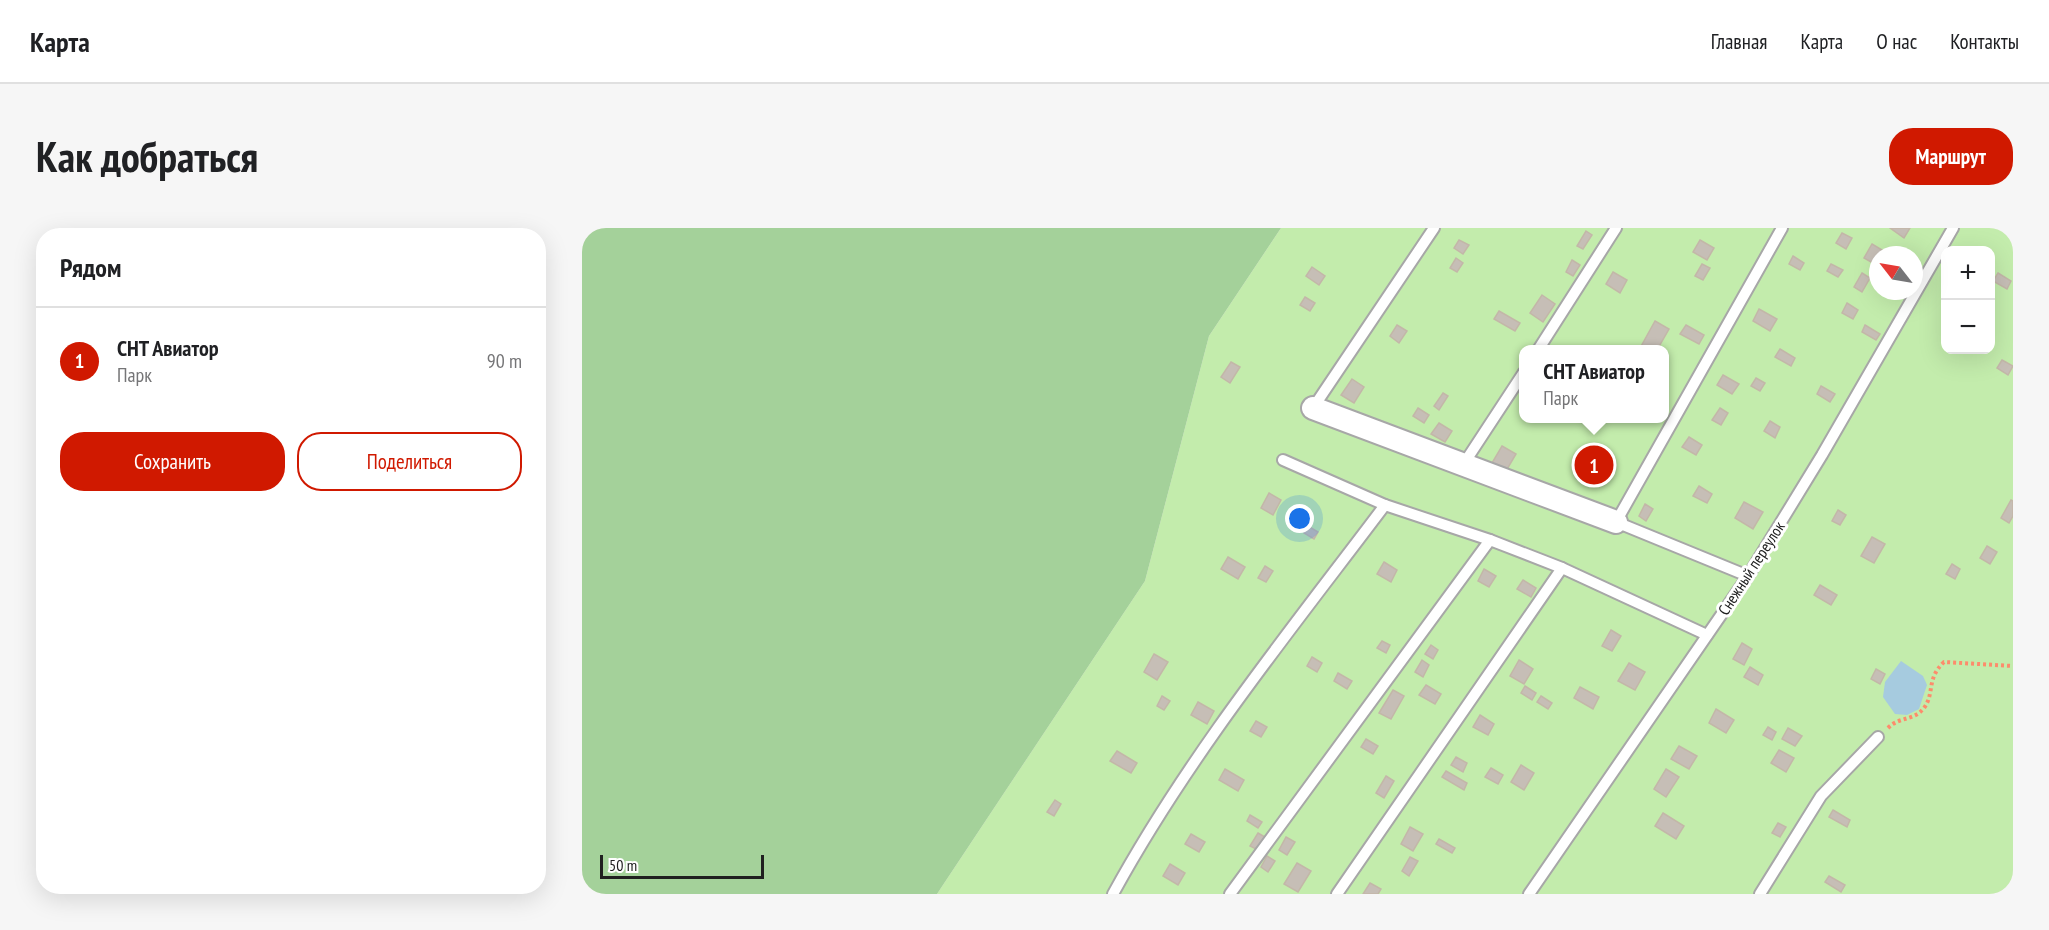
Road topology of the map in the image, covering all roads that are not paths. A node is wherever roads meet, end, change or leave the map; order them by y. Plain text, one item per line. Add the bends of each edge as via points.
1 (1434, 228) edge
2 (1616, 228) edge
3 (1782, 228) edge
4 (1953, 228) edge
5 (1541, 345) edge
6 (1519, 380) edge
7 (1313, 408) joint
8 (1283, 460) dead end
9 (1463, 465) junction
10 (1385, 505) junction
11 (1616, 522) junction
12 (1490, 540) junction
13 (1562, 568) junction
14 (1748, 576) junction
15 (1707, 635) junction
16 (1878, 737) road end
17 (1113, 894) edge
18 (1230, 894) edge
19 (1337, 894) edge
20 (1528, 894) edge
21 (1760, 894) edge

1 - 7 lane
2 - 5 lane
3 - 11 lane
4 - 14 lane, Снежный переулок
6 - 9 lane
7 - 9 street
8 - 10 lane
9 - 11 street
10 - 12 lane
10 - 17 lane via 1232,707
11 - 14 lane
12 - 13 lane
12 - 18 lane
13 - 15 lane
13 - 19 lane
14 - 15 lane, Снежный переулок
15 - 20 lane, Снежный переулок
16 - 21 lane via 1821,796

